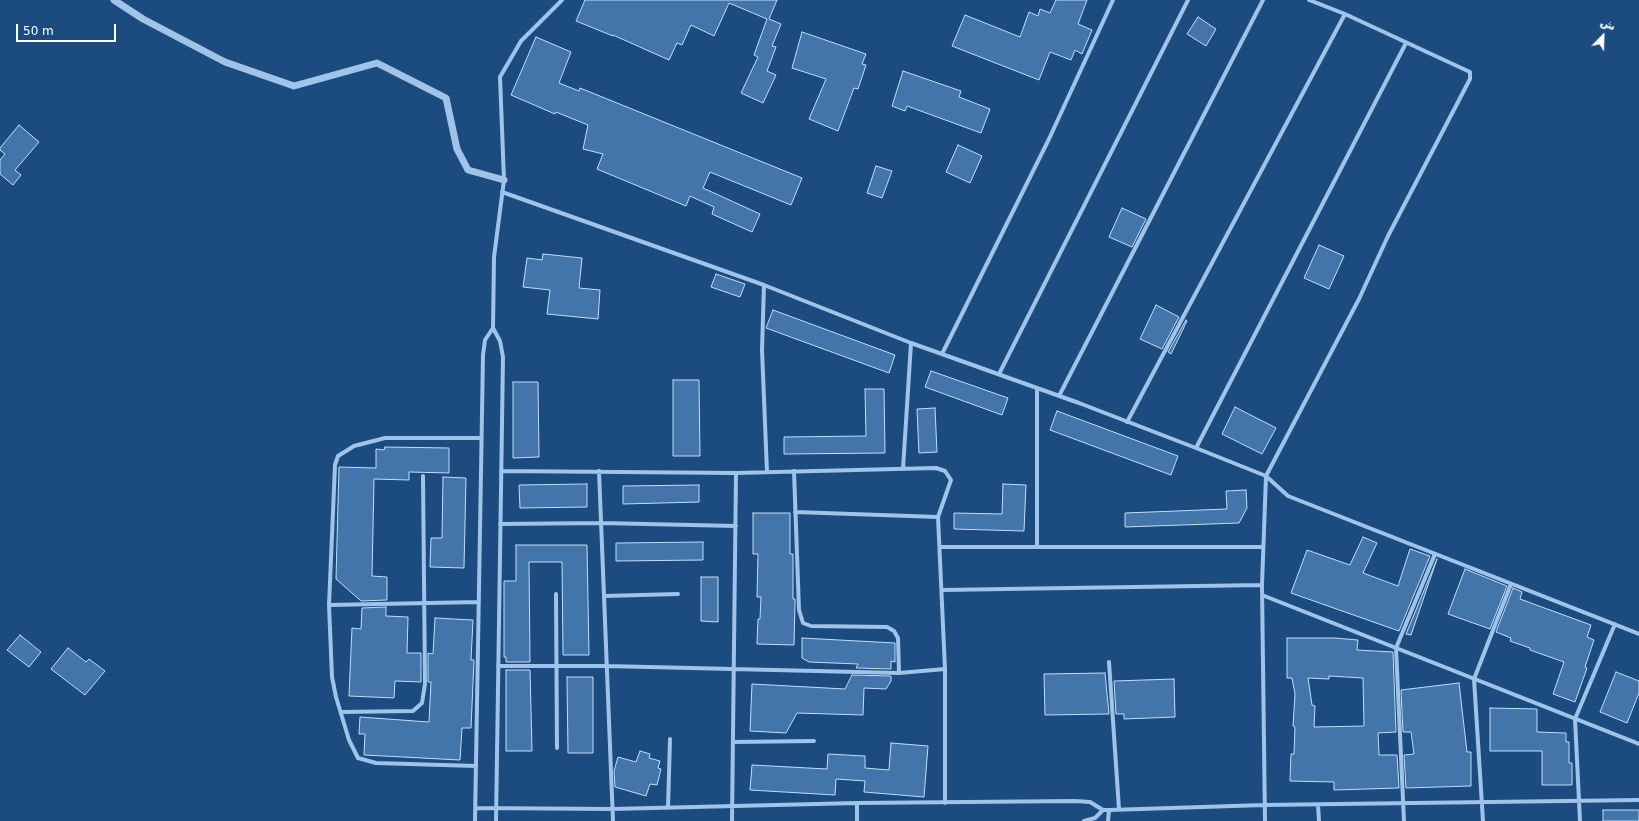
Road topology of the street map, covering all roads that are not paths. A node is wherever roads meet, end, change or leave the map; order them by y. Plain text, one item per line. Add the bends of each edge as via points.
1 (114, 0) edge
2 (562, 0) edge
3 (1113, 0) edge
4 (1188, 0) edge
5 (1263, 0) edge
6 (1309, 0) edge
7 (1345, 14) junction
8 (1406, 43) junction
9 (504, 180) junction
10 (502, 192) junction
11 (764, 285) junction
12 (493, 328) junction
13 (912, 343) junction
14 (942, 354) junction
15 (999, 374) junction
16 (1037, 388) junction
17 (1059, 396) junction
18 (1127, 422) junction
19 (481, 438) junction
20 (1196, 448) junction
21 (903, 469) junction
22 (501, 471) junction
23 (794, 471) junction
24 (599, 472) junction
25 (767, 472) junction
26 (736, 473) junction
27 (423, 476) dead end
28 (1266, 476) junction
29 (795, 512) junction
30 (938, 517) junction
31 (601, 523) junction
32 (500, 524) junction
33 (736, 526) junction
34 (1263, 547) junction
35 (940, 548) junction
36 (1037, 548) junction
37 (1435, 554) junction
38 (1511, 584) junction
39 (1262, 585) junction
40 (942, 590) junction
41 (556, 594) dead end
42 (678, 594) dead end
43 (1262, 595) junction
44 (604, 596) junction
45 (479, 602) junction
46 (423, 603) junction
47 (329, 604) junction
48 (1615, 624) junction
49 (1639, 634) edge
50 (1396, 648) junction
51 (1109, 662) dead end
52 (498, 666) junction
53 (557, 666) junction
54 (607, 666) junction
55 (945, 669) junction
56 (734, 670) junction
57 (899, 674) junction
58 (1474, 679) junction
59 (341, 712) junction
60 (1575, 719) junction
61 (670, 739) dead end
62 (814, 741) dead end
63 (733, 742) junction
64 (1639, 744) edge
65 (558, 748) dead end
66 (476, 766) junction
67 (1639, 800) edge
68 (1579, 801) junction
69 (1481, 802) junction
70 (857, 803) junction
71 (945, 803) junction
72 (1403, 804) junction
73 (1318, 805) junction
74 (1264, 806) junction
75 (732, 807) junction
76 (476, 808) junction
77 (496, 808) junction
78 (668, 808) junction
79 (612, 809) junction
80 (1118, 809) junction
81 (1103, 810) junction
82 (1109, 810) junction
83 (475, 821) edge
84 (496, 821) edge
85 (613, 821) edge
86 (732, 821) edge
87 (857, 821) edge
88 (1084, 821) edge
89 (1108, 821) edge
90 (1265, 821) edge
91 (1319, 821) edge
92 (1404, 821) edge
93 (1483, 821) edge
94 (1580, 821) edge

1 - 9 street via 143,19 225,62 294,86 377,63 446,98 457,149 468,170
2 - 9 street via 521,41 500,77
3 - 14 street via 1049,139
4 - 15 street
5 - 17 street
6 - 7 street
7 - 8 street
7 - 18 street
8 - 20 street
8 - 28 street via 1470,72 1470,79
9 - 10 street
10 - 11 street
10 - 12 street via 494,257
11 - 13 street
11 - 25 street via 762,350
12 - 19 street via 485,340 484,348
12 - 22 street via 500,341 503,356
13 - 14 street
13 - 21 street
14 - 15 street
15 - 16 street
16 - 17 street
16 - 36 street
17 - 18 street
18 - 20 street
19 - 45 street
19 - 47 street via 385,438 354,446 338,456 335,465
20 - 28 street
21 - 23 street
21 - 30 street via 936,468 945,471 950,480
22 - 24 street
22 - 32 street
23 - 25 street
23 - 29 street
24 - 26 street
24 - 31 street
25 - 26 street
26 - 33 street
27 - 46 street
28 - 34 street
28 - 37 street via 1288,496
29 - 30 street
29 - 57 street via 799,610 803,623 811,626 887,627 894,631 898,638
30 - 35 street
31 - 32 street
31 - 33 street
31 - 44 street
32 - 52 street
33 - 56 street
34 - 36 street
34 - 39 street
35 - 36 street
35 - 40 street
37 - 38 street
37 - 50 street
38 - 48 street
38 - 58 street
39 - 40 street
39 - 43 street
40 - 55 street
41 - 53 street
42 - 44 street
43 - 50 street
43 - 74 street
44 - 54 street
45 - 46 street
45 - 66 street
46 - 47 street
46 - 59 street via 422,703 414,711
47 - 59 street via 332,677
48 - 49 street
48 - 60 street
50 - 58 street
50 - 72 street
51 - 80 street
52 - 53 street
52 - 77 street
53 - 54 street
53 - 65 street
54 - 56 street
54 - 79 street
55 - 57 street
55 - 71 street
56 - 57 street
56 - 63 street
58 - 60 street
58 - 69 street
59 - 66 street via 349,740 358,758 376,763
60 - 64 street
60 - 68 street
61 - 78 street
62 - 63 street
63 - 75 street
66 - 76 street
67 - 68 street
68 - 69 street
68 - 94 street
69 - 72 street
69 - 93 street
70 - 71 street
70 - 75 street
70 - 87 street
71 - 81 street via 1083,801
72 - 73 street
72 - 92 street
73 - 74 street
73 - 91 street
74 - 80 street
74 - 90 street
75 - 78 street
75 - 86 street
76 - 77 street
76 - 83 street
77 - 79 street
77 - 84 street
78 - 79 street
79 - 85 street
80 - 82 street
81 - 82 street
81 - 88 street via 1095,818
82 - 89 street

